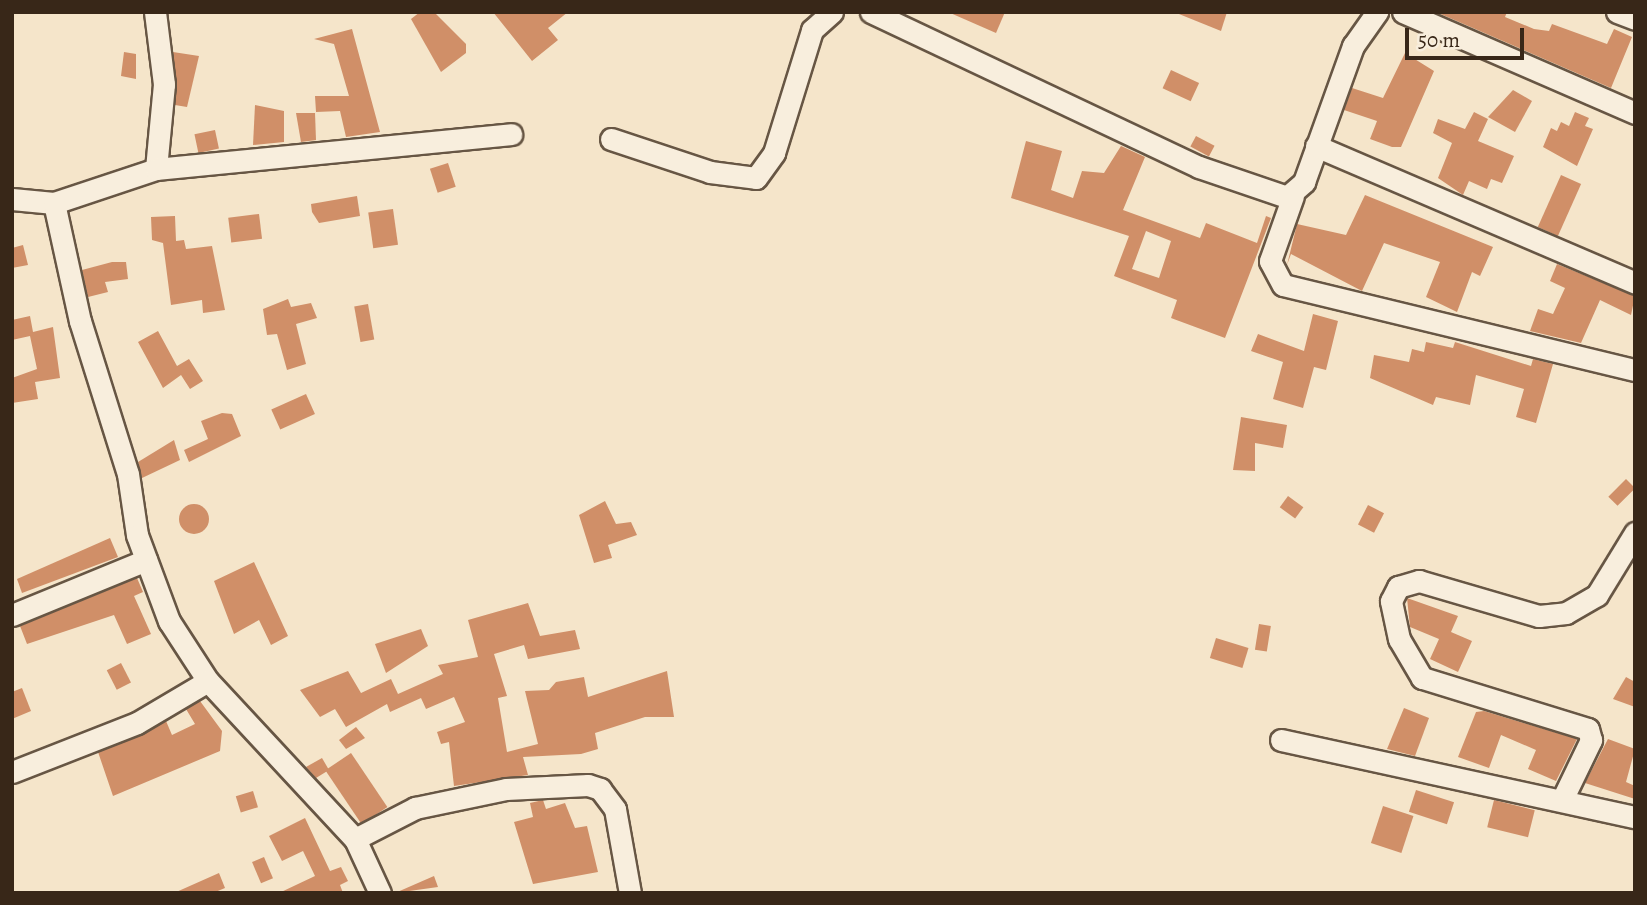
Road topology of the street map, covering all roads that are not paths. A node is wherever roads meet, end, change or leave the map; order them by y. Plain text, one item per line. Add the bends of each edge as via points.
1 (155, 12) edge
2 (832, 12) edge
3 (871, 12) edge
4 (1377, 12) edge
5 (1404, 12) edge
6 (1617, 12) edge
7 (1635, 19) edge
8 (1635, 113) edge
9 (511, 134) dead end
10 (611, 139) dead end
11 (1316, 146) junction
12 (156, 169) junction
13 (1293, 196) junction
14 (12, 199) edge
15 (54, 203) junction
16 (1635, 283) edge
17 (1635, 370) edge
18 (1635, 533) edge
19 (146, 561) junction
20 (12, 615) edge
21 (208, 681) junction
22 (1281, 740) dead end
23 (12, 772) edge
24 (1562, 800) junction
25 (1635, 817) edge
26 (355, 839) junction
27 (380, 893) edge
28 (630, 893) edge

1 - 12 street via 163,84
2 - 10 street via 812,30 774,153 756,178 710,172
3 - 13 street via 1199,167
4 - 11 street via 1353,46
5 - 8 street
6 - 7 street
9 - 12 street
11 - 13 street
11 - 16 street
12 - 15 street
13 - 17 street via 1270,261 1283,285
14 - 15 street
15 - 19 street
18 - 24 street via 1597,595 1566,613 1539,616 1419,581 1398,587 1391,601 1399,639 1422,678 1588,729 1591,740
19 - 20 street
19 - 21 street via 169,621
21 - 23 street via 137,723
21 - 26 street
22 - 24 street
24 - 25 street
26 - 27 street
26 - 28 street via 415,808 518,788 588,785 600,789 615,809

